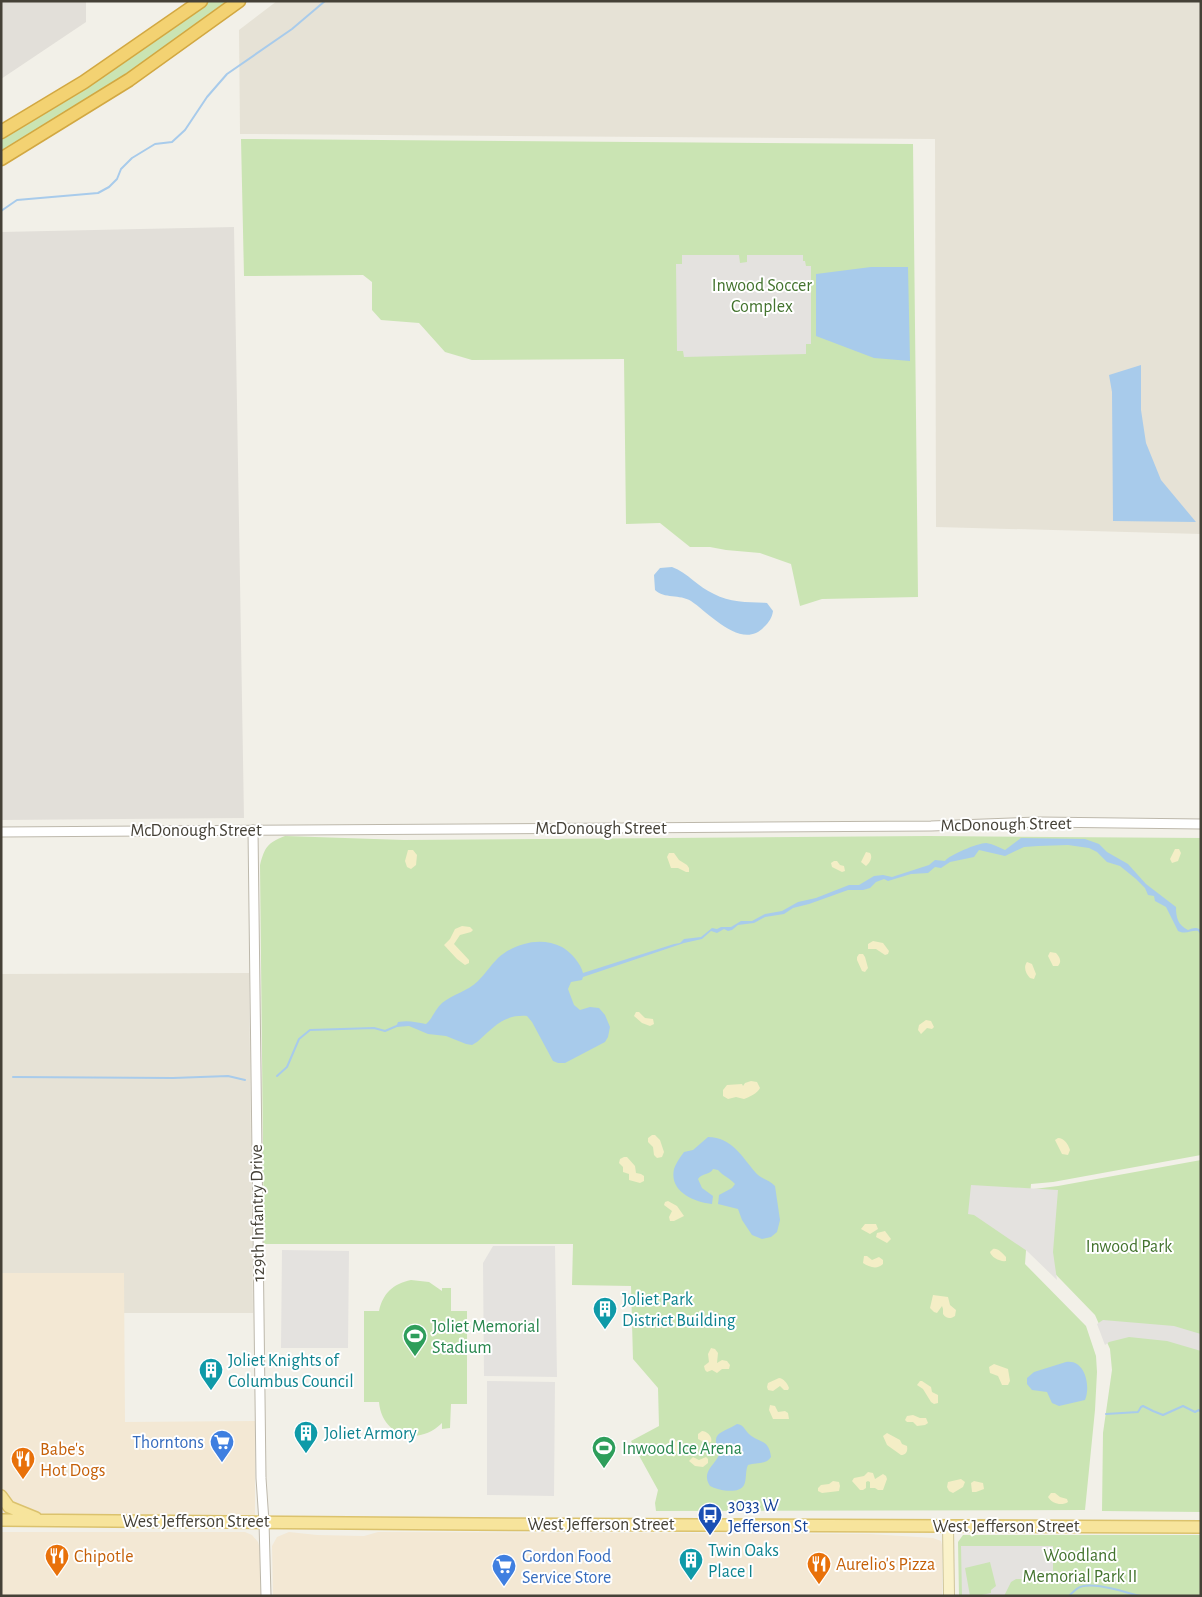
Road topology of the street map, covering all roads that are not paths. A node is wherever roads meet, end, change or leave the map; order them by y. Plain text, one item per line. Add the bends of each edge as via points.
1 (201, 1) edge
2 (240, 1) edge
3 (1, 132) edge
4 (1, 159) edge
5 (1201, 824) edge
6 (253, 830) junction
7 (1, 832) edge
8 (1, 1496) edge
9 (1, 1520) edge
10 (43, 1520) junction
11 (264, 1522) junction
12 (948, 1526) junction
13 (1201, 1527) edge
14 (266, 1596) edge
15 (949, 1596) edge

1 - 3 highway via 84,82
2 - 4 highway via 129,80
5 - 6 street, McDonough Street via 1039,822 931,826
6 - 7 street, McDonough Street
6 - 11 street, 129th Infantry Drive
8 - 10 main road via 9,1507
9 - 10 main road, West Jefferson Street
10 - 11 main road, West Jefferson Street
11 - 12 main road, West Jefferson Street
11 - 14 street, 129th Infantry Drive
12 - 13 main road, West Jefferson Street
12 - 15 main road

